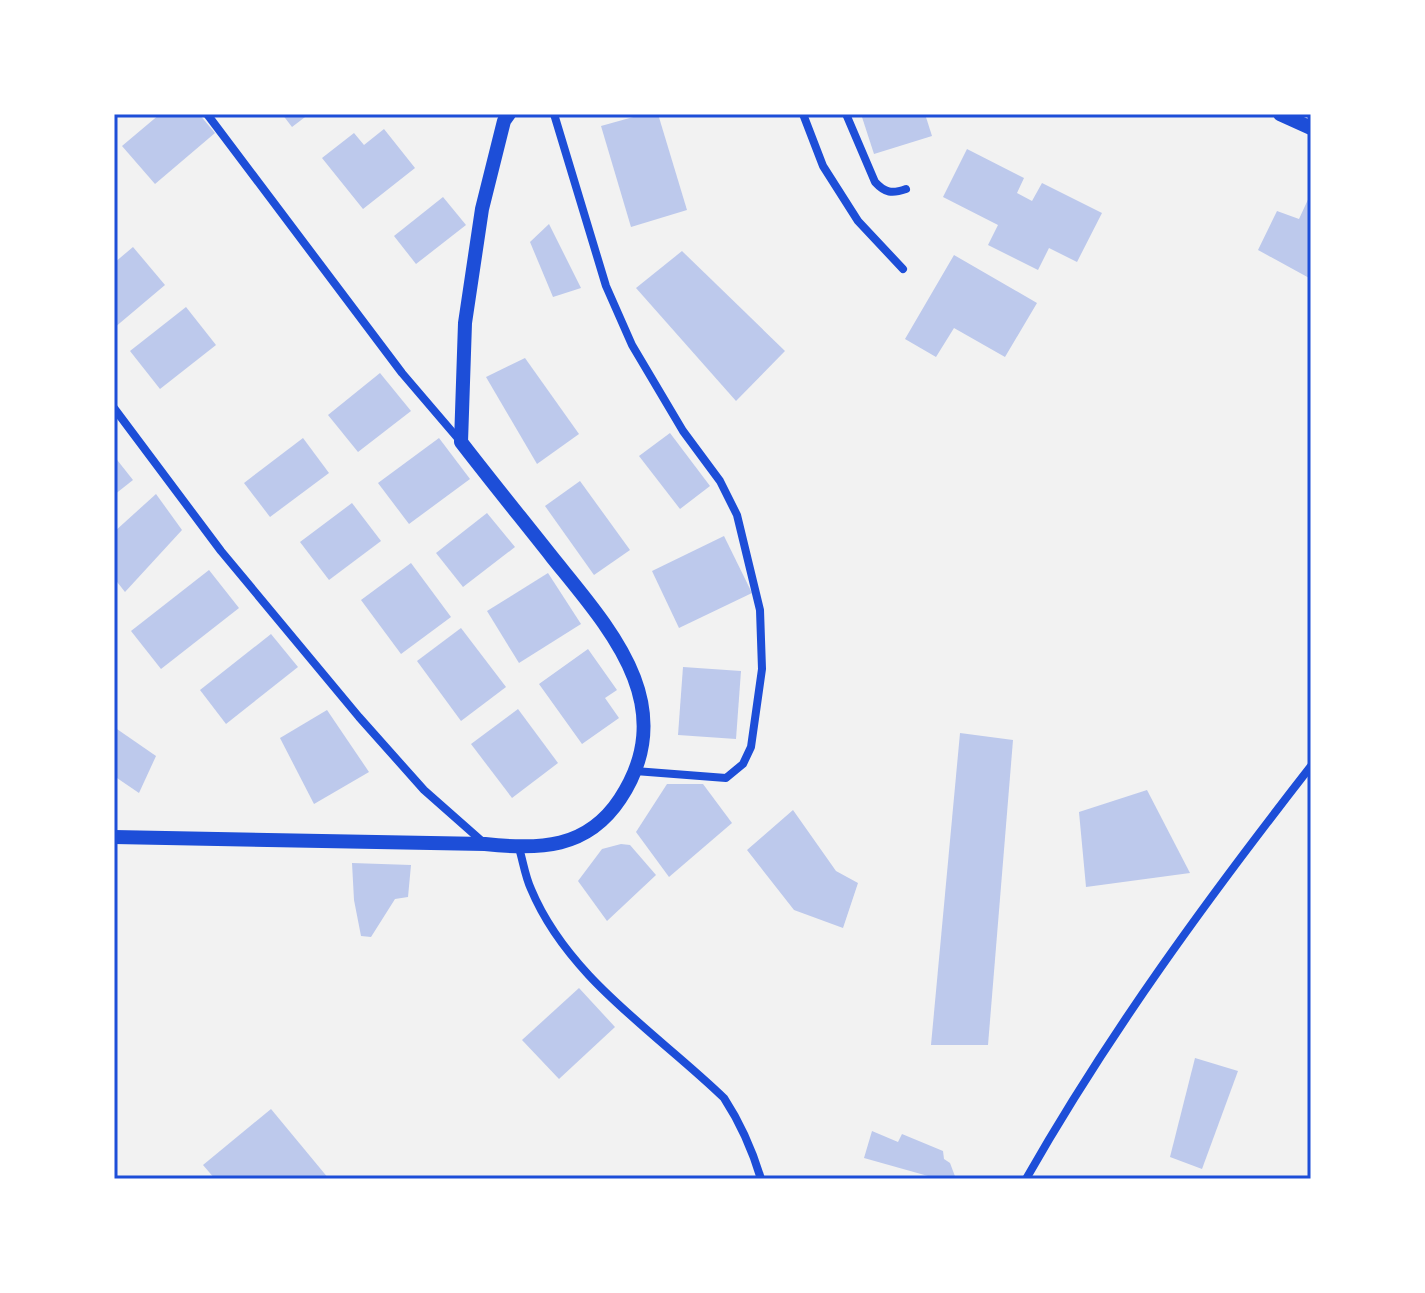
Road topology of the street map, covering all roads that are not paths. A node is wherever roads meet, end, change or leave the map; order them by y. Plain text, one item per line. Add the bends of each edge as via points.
1 (207, 114) edge
2 (554, 114) edge
3 (803, 114) edge
4 (846, 114) edge
5 (1280, 114) edge
6 (505, 116) edge
7 (1311, 128) edge
8 (906, 189) dead end
9 (903, 269) dead end
10 (114, 408) edge
11 (461, 442) junction
12 (1311, 766) edge
13 (635, 771) junction
14 (114, 837) edge
15 (485, 844) junction
16 (519, 848) junction
17 (761, 1179) edge
18 (1026, 1179) edge

1 - 11 street via 402,373
2 - 13 street via 606,286 650,378 737,515 760,610 762,669 751,747 743,764 726,778
3 - 9 street via 823,166 858,221
4 - 8 street via 875,182 883,191
5 - 7 street
6 - 11 street via 482,209 465,323
10 - 15 street via 221,551 359,717 424,790
11 - 13 street via 628,658 643,724
12 - 18 street via 1118,1027
13 - 16 street via 610,813 594,828 561,843
14 - 15 street
15 - 16 street
16 - 17 street via 531,889 567,949 603,989 724,1098 744,1131

